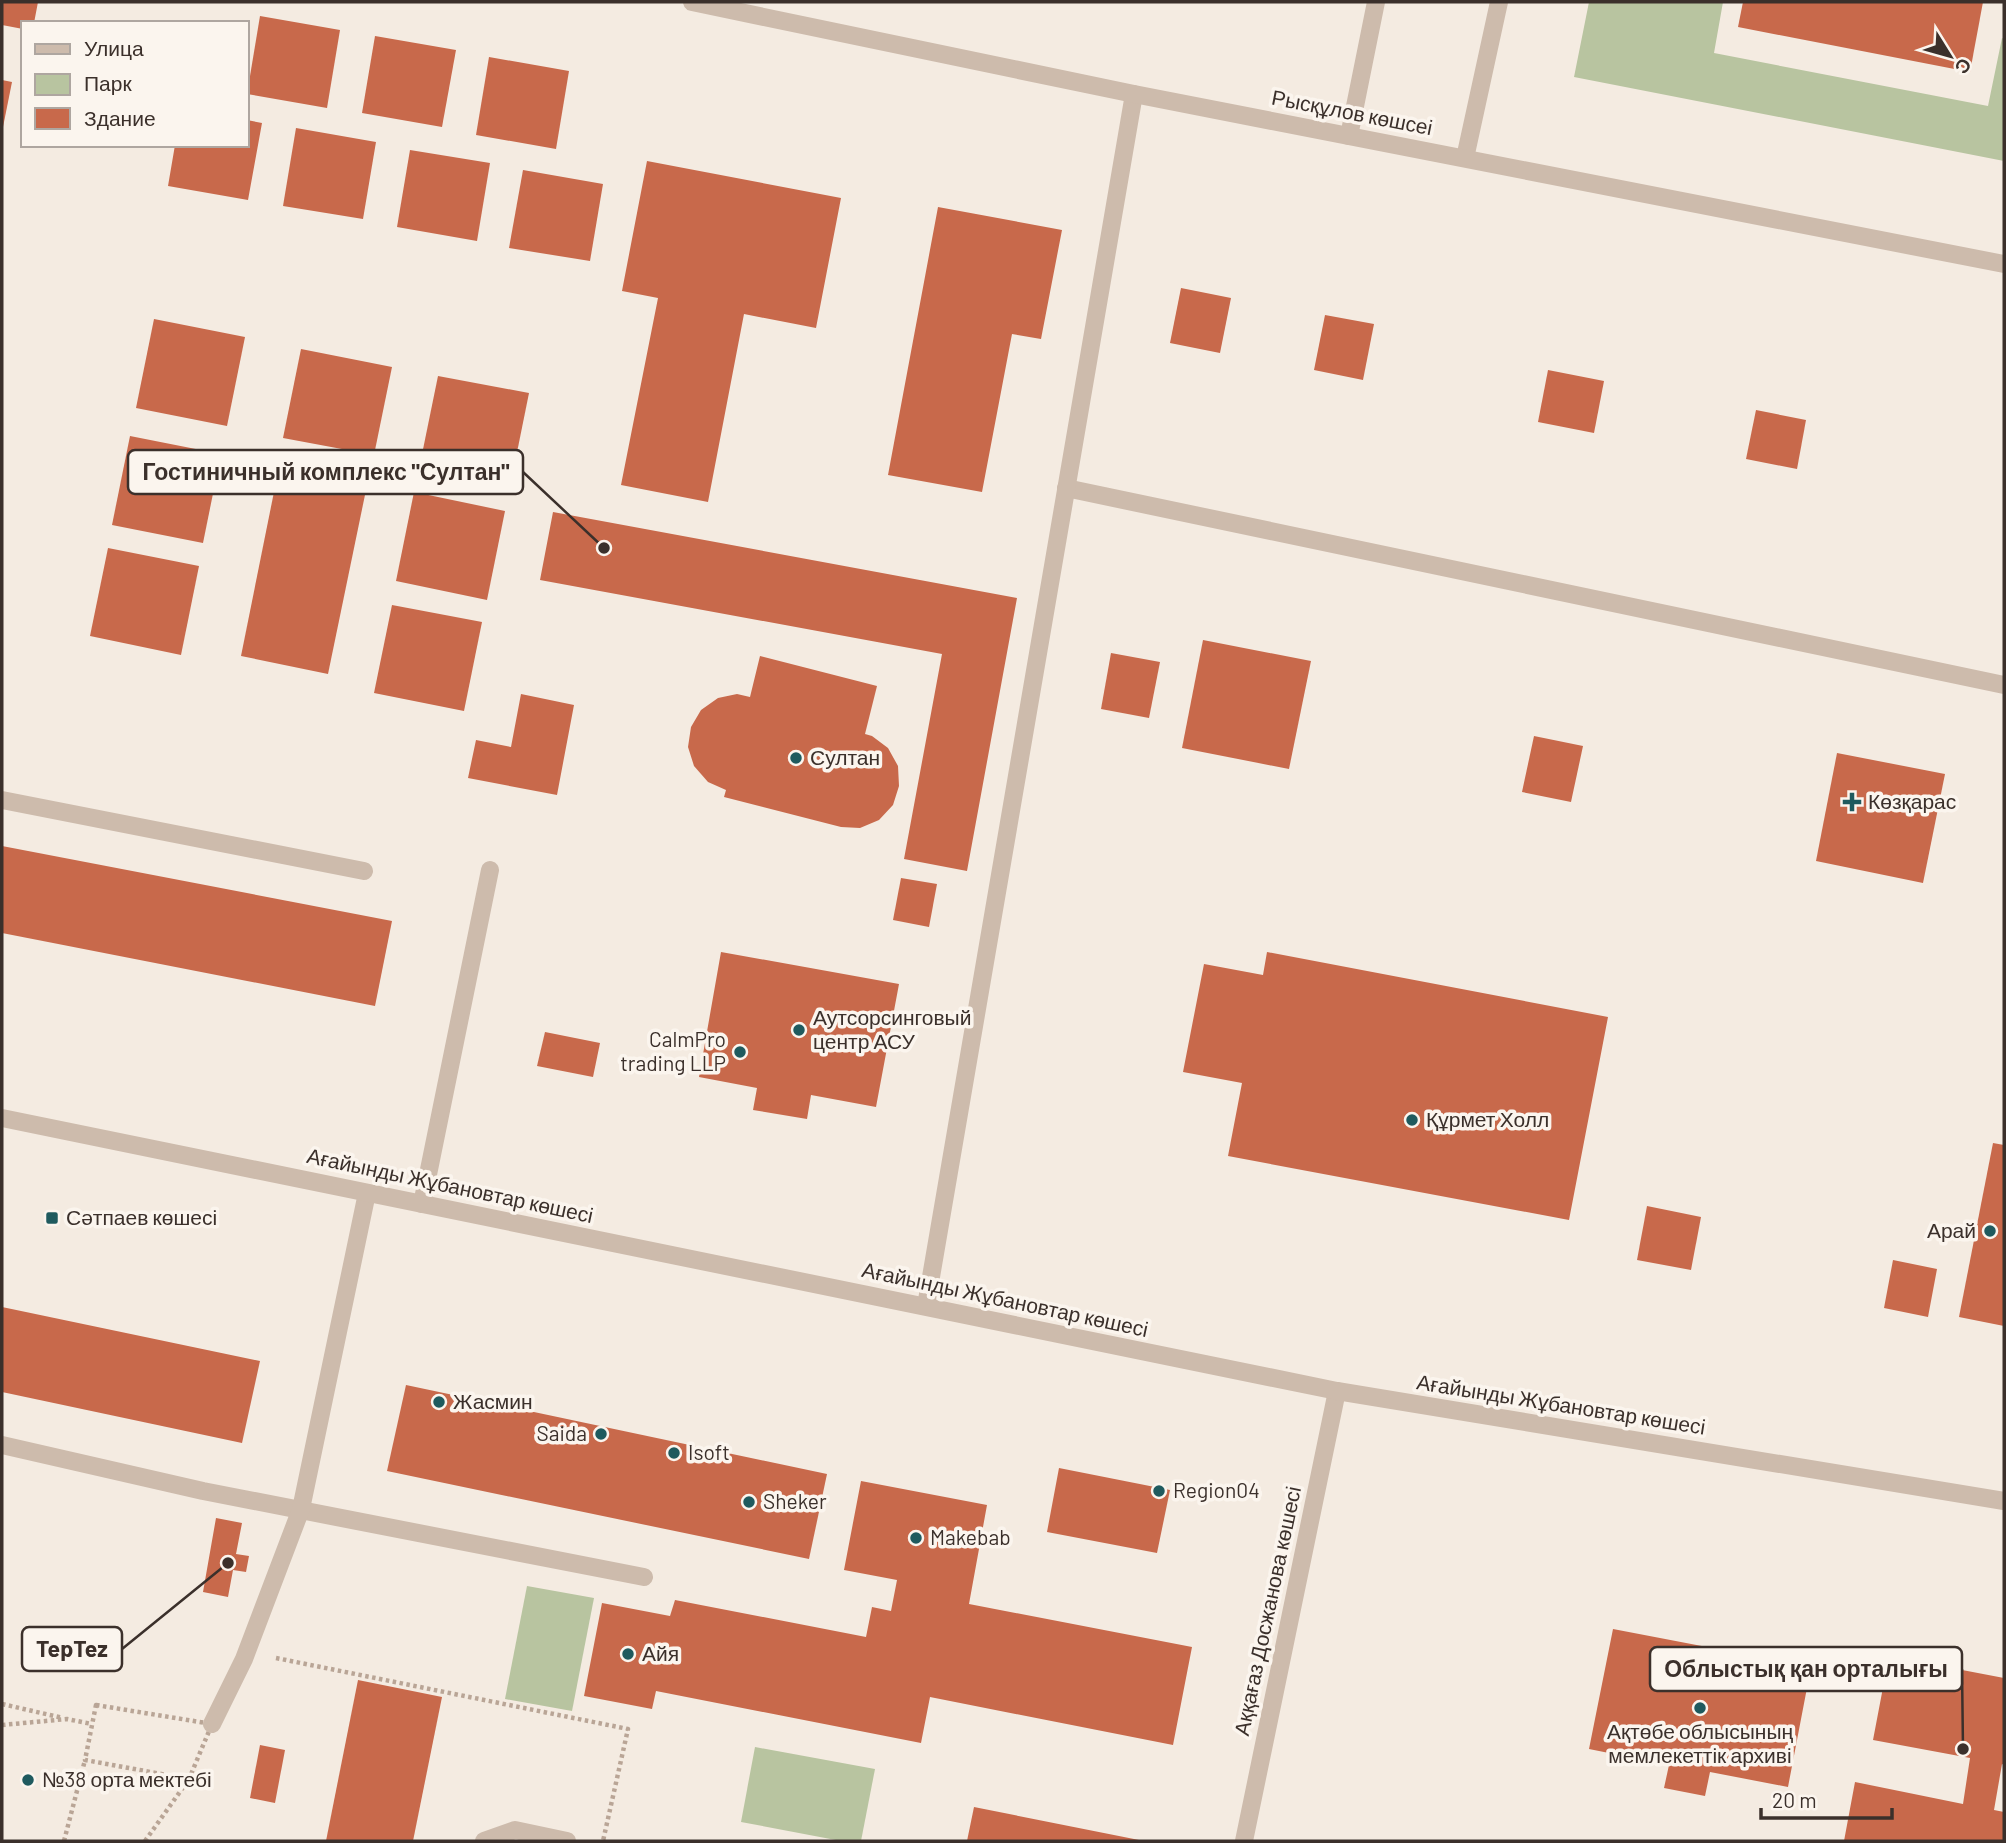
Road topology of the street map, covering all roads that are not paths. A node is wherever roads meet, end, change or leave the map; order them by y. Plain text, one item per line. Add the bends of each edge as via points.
1 (1376, 2) edge
2 (1499, 2) edge
3 (701, 3) edge
4 (1134, 94) junction
5 (1349, 136) junction
6 (1465, 158) junction
7 (2004, 264) edge
8 (1066, 488) junction
9 (2004, 685) edge
10 (2, 800) edge
11 (490, 870) dead end
12 (364, 871) dead end
13 (2, 1118) edge
14 (367, 1193) junction
15 (422, 1204) junction
16 (926, 1306) junction
17 (1337, 1391) junction
18 (2, 1445) edge
19 (2004, 1501) edge
20 (301, 1508) junction
21 (645, 1577) dead end
22 (212, 1724) road end
23 (484, 1841) edge
24 (567, 1841) edge
25 (1244, 1841) edge

1 - 5 street
2 - 6 street
3 - 4 street, Рысқұлов көшсеі
4 - 5 street, Рысқұлов көшсеі
4 - 8 street
5 - 6 street, Рысқұлов көшсеі
6 - 7 street, Рысқұлов көшсеі
8 - 9 street
8 - 16 street
10 - 12 street
11 - 15 street
13 - 14 street, Ағайынды Жұбановтар көшесі
14 - 15 street, Ағайынды Жұбановтар көшесі
14 - 20 street
15 - 16 street, Ағайынды Жұбановтар көшесі
16 - 17 street, Ағайынды Жұбановтар көшесі
17 - 19 street, Ағайынды Жұбановтар көшесі
17 - 25 street, Аққағаз Досжанова көшесі
18 - 20 street via 203,1491
20 - 21 street
20 - 22 street via 247,1652
23 - 24 street via 515,1830

